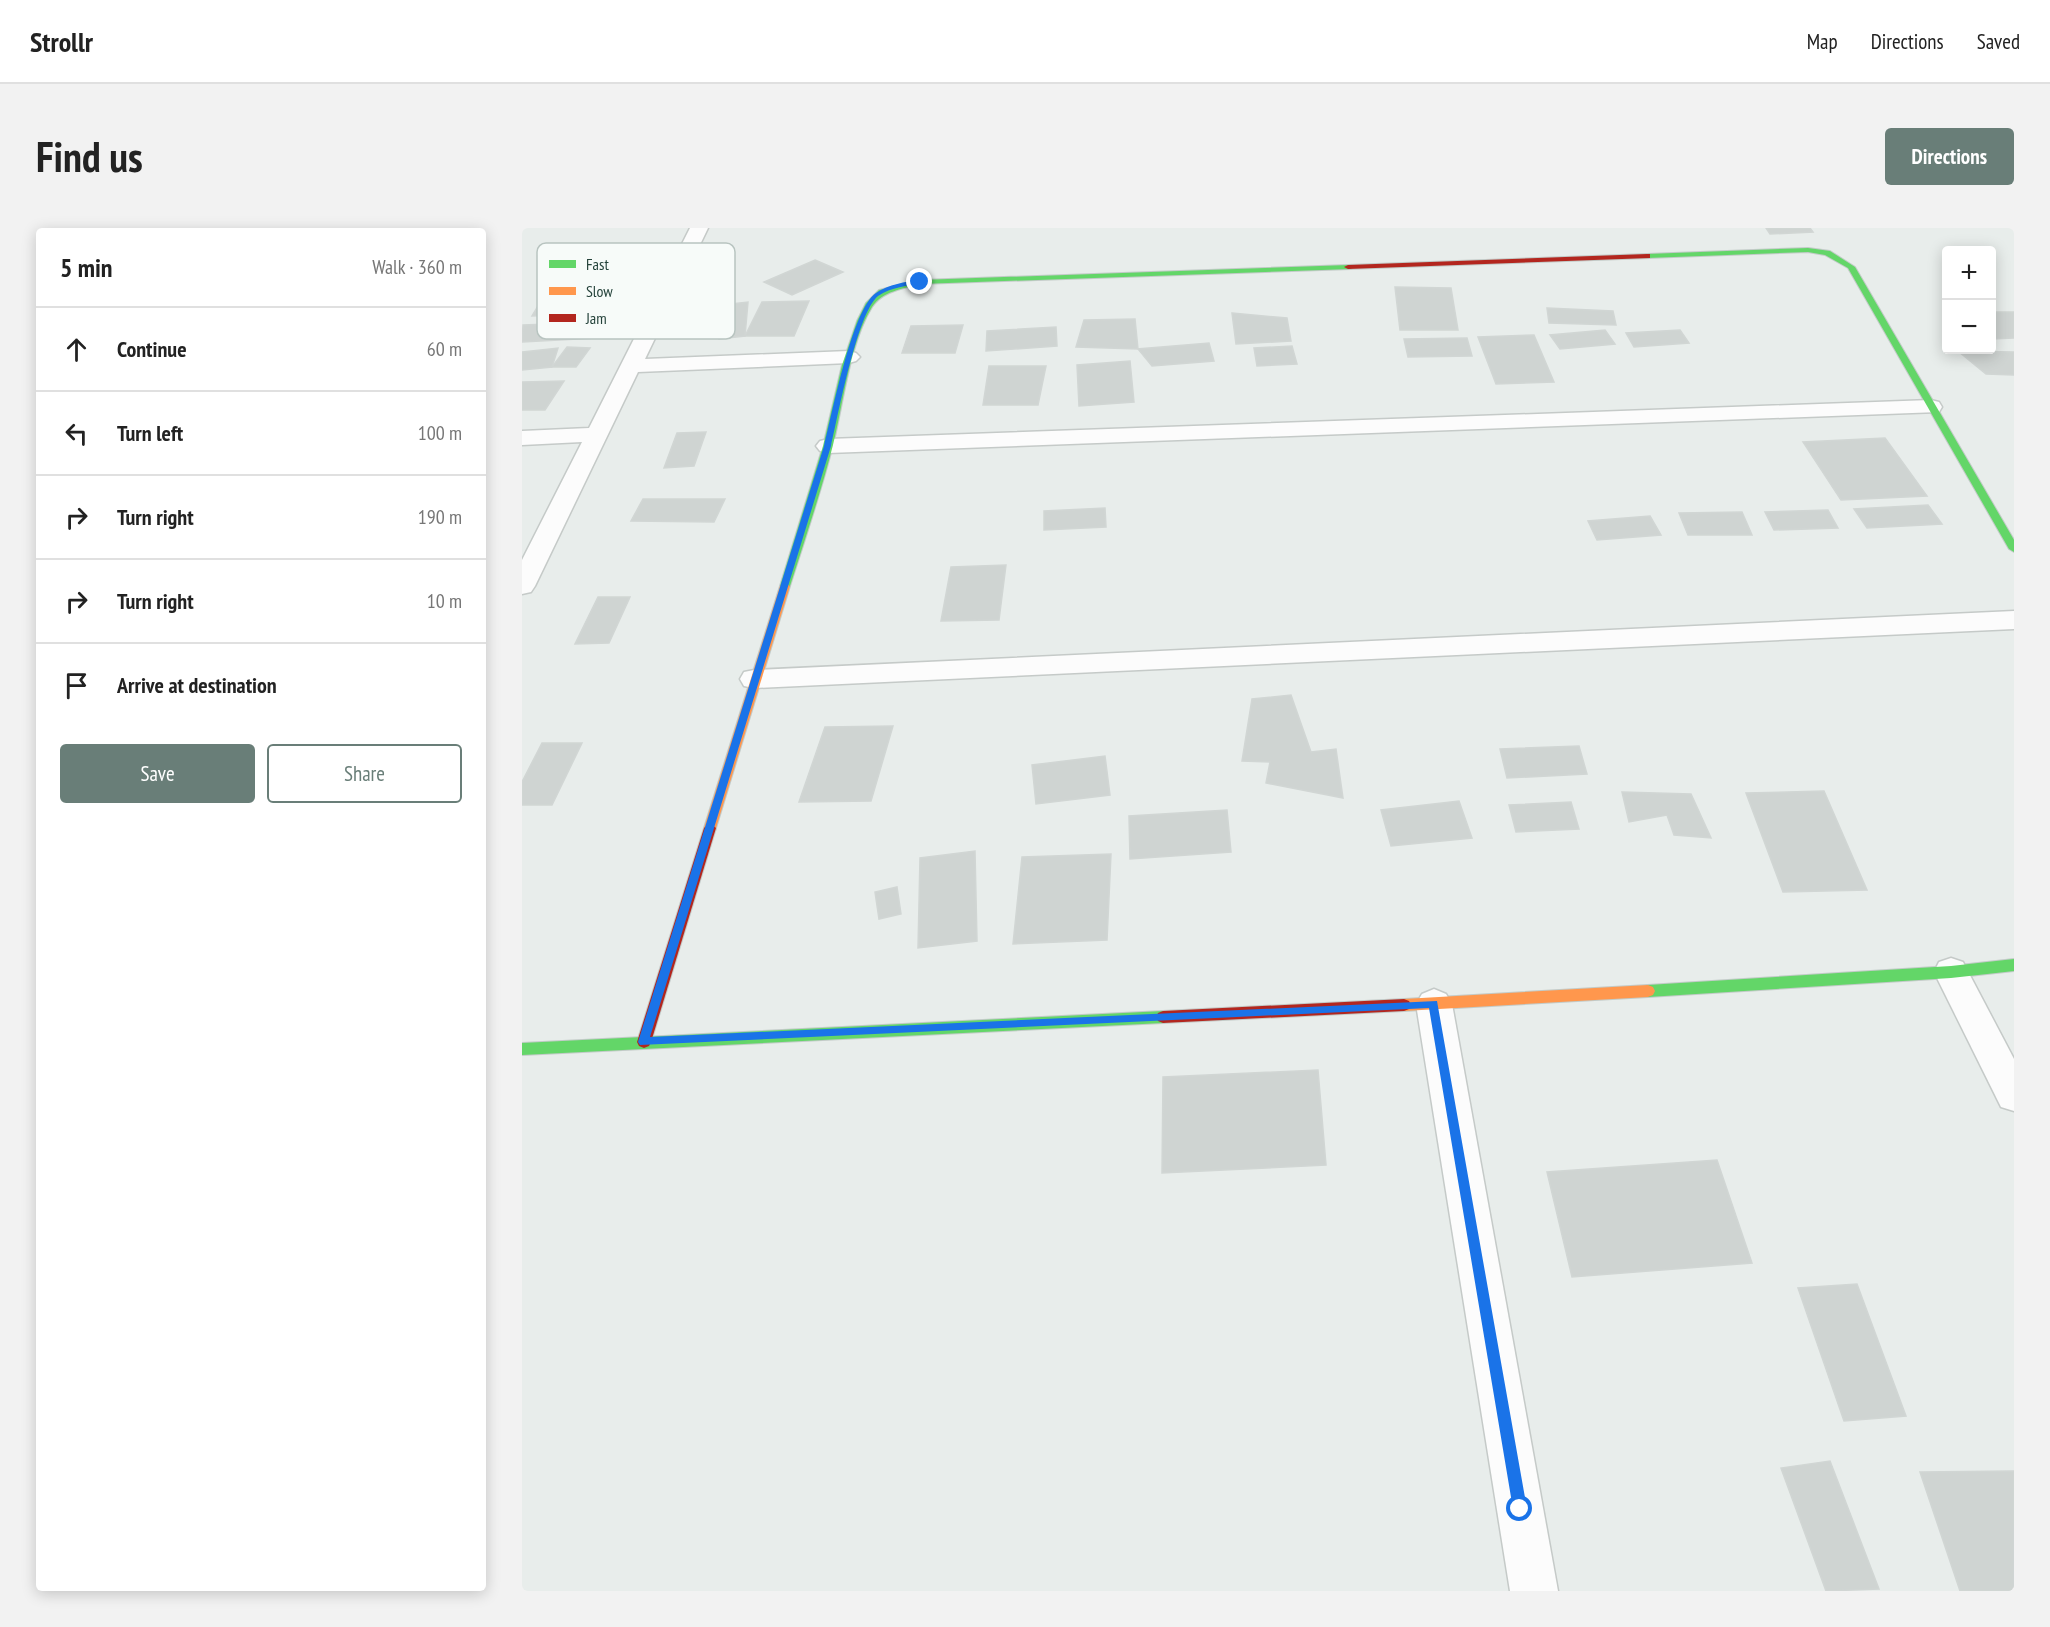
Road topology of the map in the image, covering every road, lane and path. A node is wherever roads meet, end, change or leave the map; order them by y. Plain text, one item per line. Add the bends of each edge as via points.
1 (699, 228) edge
2 (692, 243) edge
3 (646, 339) edge
4 (849, 357) junction
5 (633, 366) junction
6 (1931, 407) junction
7 (595, 435) junction
8 (522, 438) edge
9 (828, 446) junction
10 (2014, 549) edge
11 (522, 586) edge
12 (2014, 620) edge
13 (754, 679) junction
14 (2014, 966) edge
15 (1952, 972) junction
16 (1434, 1004) junction
17 (644, 1042) junction
18 (522, 1049) edge
19 (2014, 1095) edge
20 (1534, 1591) edge

1 - 2 street
3 - 5 street
4 - 5 street
4 - 6 street via 869,302 894,286 920,282 1808,250 1827,253 1851,267
4 - 9 street
5 - 7 street
6 - 9 street
6 - 10 street
7 - 8 street
7 - 11 street
9 - 13 street
12 - 13 street
13 - 17 street
14 - 15 street
15 - 16 street
15 - 19 street
16 - 17 street
16 - 20 street
17 - 18 street

